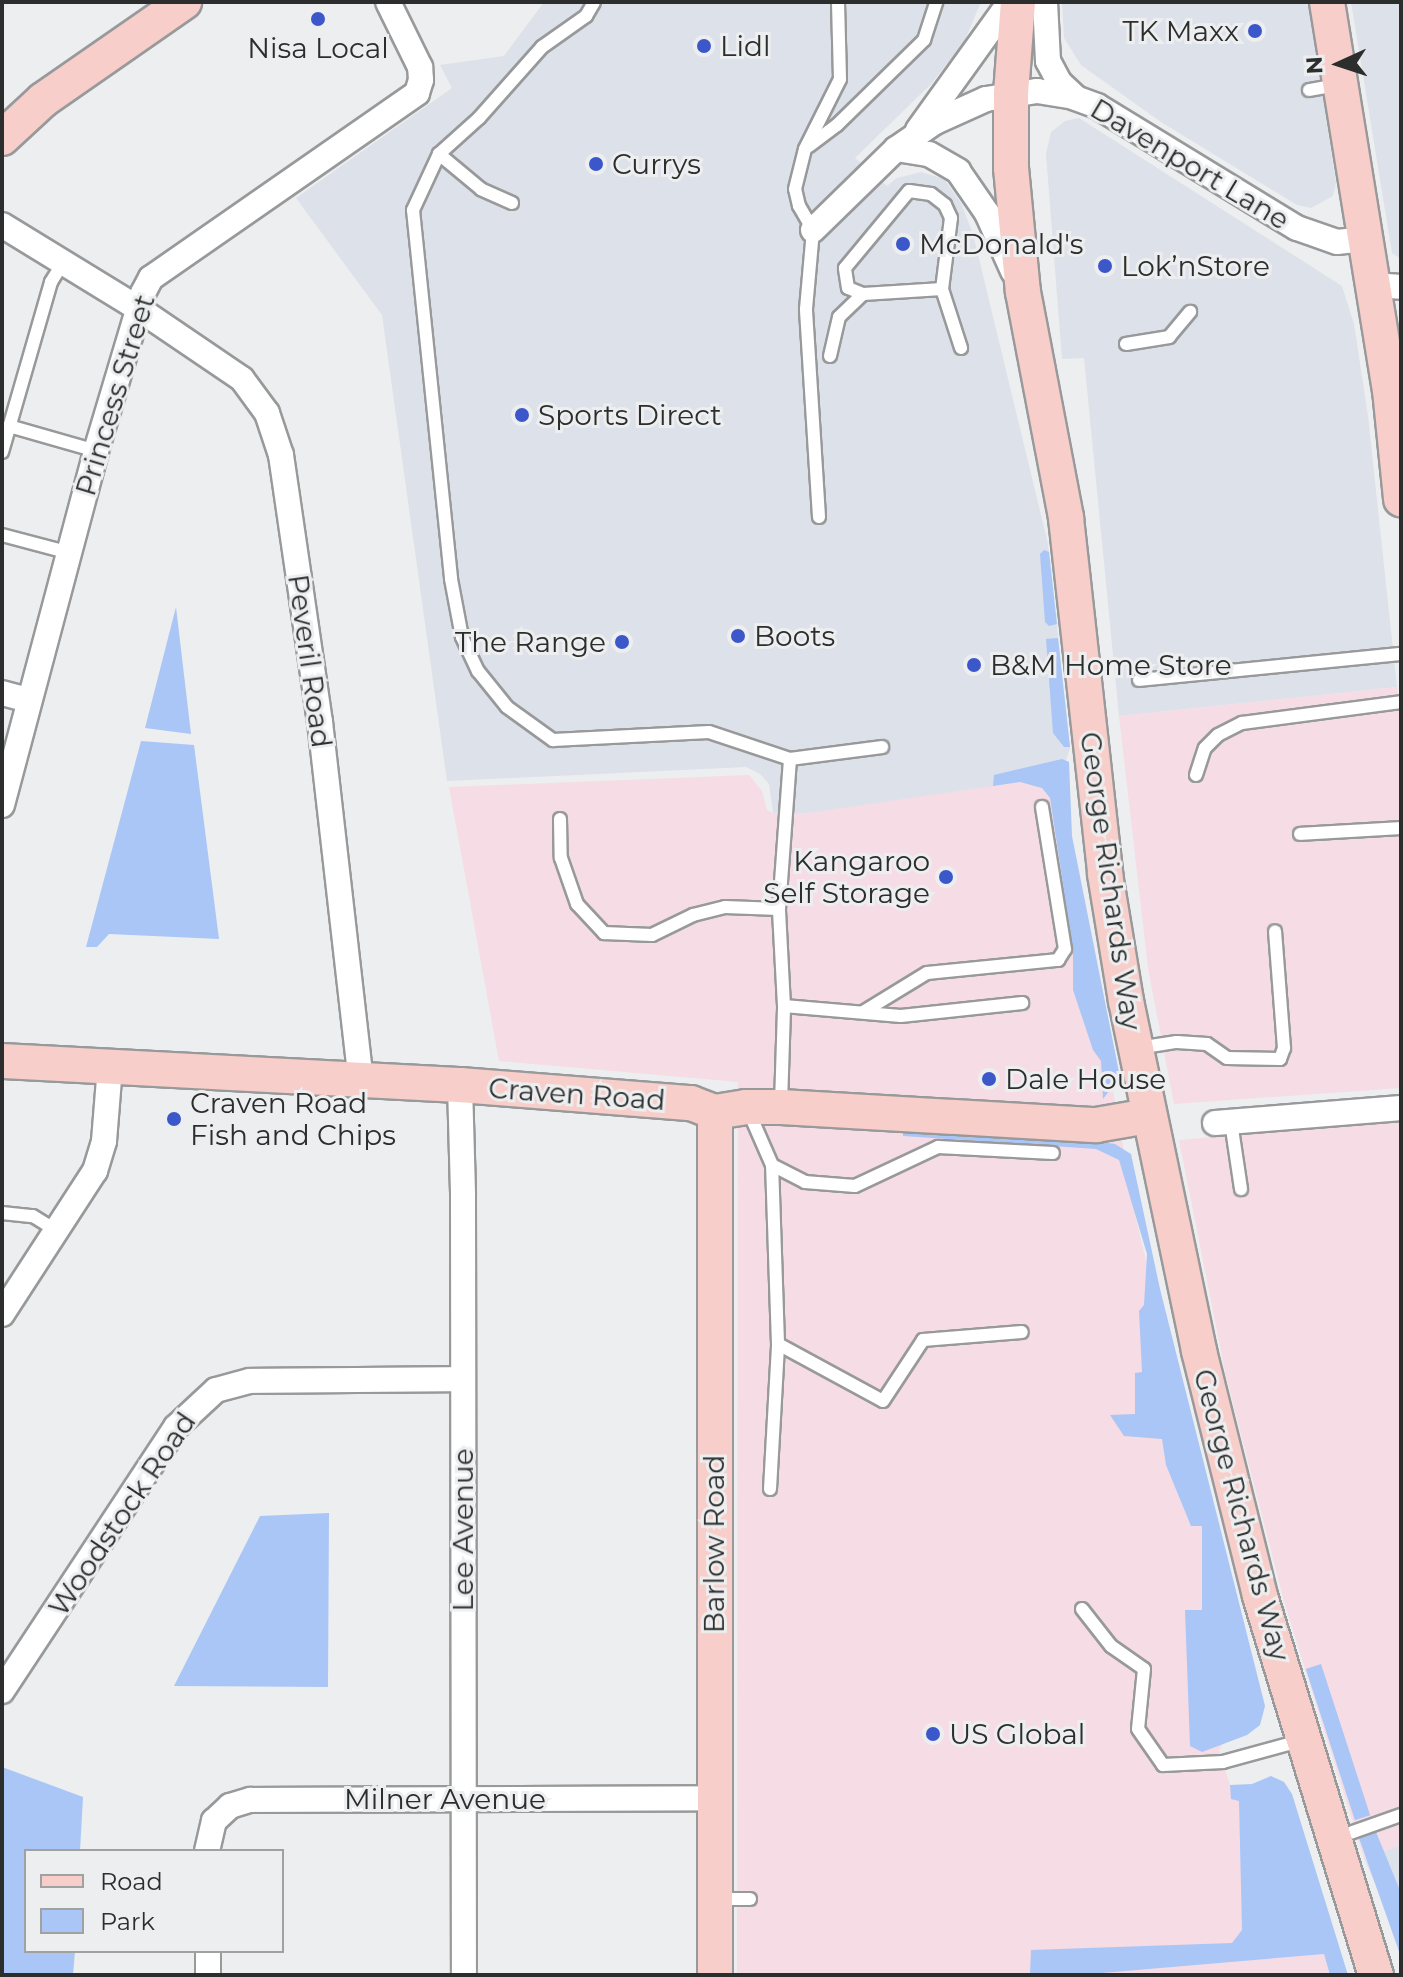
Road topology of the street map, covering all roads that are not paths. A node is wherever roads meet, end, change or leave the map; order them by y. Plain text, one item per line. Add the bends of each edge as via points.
1 (184, 2) edge
2 (388, 2) edge
3 (594, 2) edge
4 (838, 2) edge
5 (936, 2) edge
6 (1010, 2) edge
7 (1018, 2) edge
8 (1045, 2) edge
9 (1327, 2) edge
10 (1011, 94) junction
11 (1076, 98) junction
12 (2, 138) edge
13 (905, 142) junction
14 (805, 149) junction
15 (439, 154) junction
16 (512, 203) dead end
17 (2, 225) edge
18 (813, 230) junction
19 (1367, 239) junction
20 (63, 263) junction
21 (1388, 286) edge
22 (942, 289) junction
23 (1023, 292) junction
24 (863, 294) junction
25 (136, 307) junction
26 (1190, 312) dead end
27 (1126, 344) dead end
28 (961, 348) dead end
29 (830, 356) dead end
30 (9, 426) junction
31 (96, 451) junction
32 (2, 452) edge
33 (1401, 499) edge
34 (819, 517) dead end
35 (2, 535) edge
36 (70, 553) junction
37 (1401, 654) edge
38 (1139, 680) dead end
39 (2, 693) edge
40 (29, 700) junction
41 (1401, 702) edge
42 (882, 747) dead end
43 (790, 759) junction
44 (1196, 775) dead end
45 (2, 805) edge
46 (1042, 807) dead end
47 (560, 819) dead end
48 (1401, 828) edge
49 (1300, 834) dead end
50 (779, 909) junction
51 (1275, 931) dead end
52 (1022, 1003) dead end
53 (784, 1006) junction
54 (863, 1012) junction
55 (1135, 1048) junction
56 (2, 1061) edge
57 (110, 1067) junction
58 (361, 1080) junction
59 (460, 1085) junction
60 (781, 1107) junction
61 (1401, 1108) edge
62 (731, 1109) junction
63 (1148, 1116) junction
64 (1223, 1123) joint
65 (1053, 1153) dead end
66 (772, 1165) junction
67 (1241, 1189) dead end
68 (2, 1213) edge
69 (55, 1230) junction
70 (2, 1314) edge
71 (1022, 1332) dead end
72 (778, 1344) junction
73 (463, 1379) junction
74 (770, 1489) dead end
75 (1082, 1609) dead end
76 (2, 1691) edge
77 (1303, 1740) junction
78 (714, 1798) junction
79 (463, 1799) junction
80 (1401, 1815) edge
81 (1334, 1839) junction
82 (207, 1849) edge
83 (714, 1899) junction
84 (750, 1899) dead end
85 (208, 1953) edge
86 (208, 1975) edge
87 (464, 1975) edge
88 (715, 1975) edge
89 (1376, 1975) edge

1 - 12 street via 43,100
2 - 25 street, Princess Street via 420,67 417,93 151,278
3 - 15 lane via 586,16 542,47
4 - 14 lane via 840,79
5 - 14 lane via 924,40
6 - 13 street
7 - 10 street, George Richards Way
8 - 11 street via 1048,61
9 - 19 street via 1325,88
10 - 11 street, Davenport Lane via 1037,91
10 - 13 street, Davenport Lane via 965,106
10 - 23 street, George Richards Way via 1011,168
11 - 19 street, Davenport Lane via 1297,228 1337,242
13 - 18 street
13 - 23 street via 958,171 987,213
14 - 18 lane via 795,189
15 - 16 lane via 481,189
15 - 43 lane via 413,210 451,579 462,637 478,671 507,707 553,740 709,732
17 - 20 street, Peveril Road
18 - 34 lane via 806,309
19 - 21 street
20 - 25 street, Peveril Road
20 - 30 lane via 51,282
21 - 33 street
22 - 24 lane
22 - 24 lane via 951,218 931,194 909,191 845,268 848,288
22 - 28 lane
23 - 55 street, George Richards Way via 1066,518 1105,874
24 - 29 lane via 839,317
25 - 31 street, Princess Street
25 - 58 street, Peveril Road via 242,379 267,413 281,455 320,722
26 - 27 lane via 1169,337
30 - 31 lane
30 - 32 lane
31 - 36 street, Princess Street
35 - 36 lane
36 - 40 street, Princess Street
37 - 38 lane
39 - 40 street
40 - 45 street, Princess Street
41 - 44 lane via 1242,723 1205,748
42 - 43 lane
43 - 50 lane
46 - 54 lane via 1065,949 1058,960 927,973
47 - 50 lane via 561,858 577,904 604,933 652,935 725,907
48 - 49 lane
50 - 53 lane
51 - 55 lane via 1284,1048 1280,1059 1227,1058 1207,1044
52 - 54 lane via 901,1016
53 - 54 lane
53 - 60 lane
55 - 63 street, George Richards Way
56 - 57 street, Craven Road
57 - 58 street, Craven Road
57 - 69 street via 104,1141 95,1171
58 - 59 street, Craven Road
59 - 62 street, Craven Road
59 - 73 street, Lee Avenue
60 - 62 street, Craven Road
60 - 63 street, Craven Road via 1096,1125
61 - 64 street
62 - 66 lane
62 - 78 street, Barlow Road
63 - 77 street, George Richards Way via 1199,1351 1260,1596
64 - 67 lane
65 - 66 lane via 938,1147 855,1186 805,1182
66 - 72 lane
68 - 69 lane via 33,1216
69 - 70 street
71 - 72 lane via 923,1340 883,1401
72 - 74 lane
73 - 76 street, Woodstock Road via 250,1381 216,1390 176,1427
73 - 79 street, Lee Avenue
75 - 77 lane via 1111,1646 1144,1669 1138,1729 1163,1765 1223,1762
77 - 81 street, George Richards Way
78 - 79 street, Milner Avenue
78 - 83 street, Barlow Road
79 - 82 street, Milner Avenue via 240,1802 214,1821
79 - 87 street, Lee Avenue
80 - 81 lane
81 - 89 street, George Richards Way
83 - 84 lane
83 - 88 street, Barlow Road
85 - 86 street

